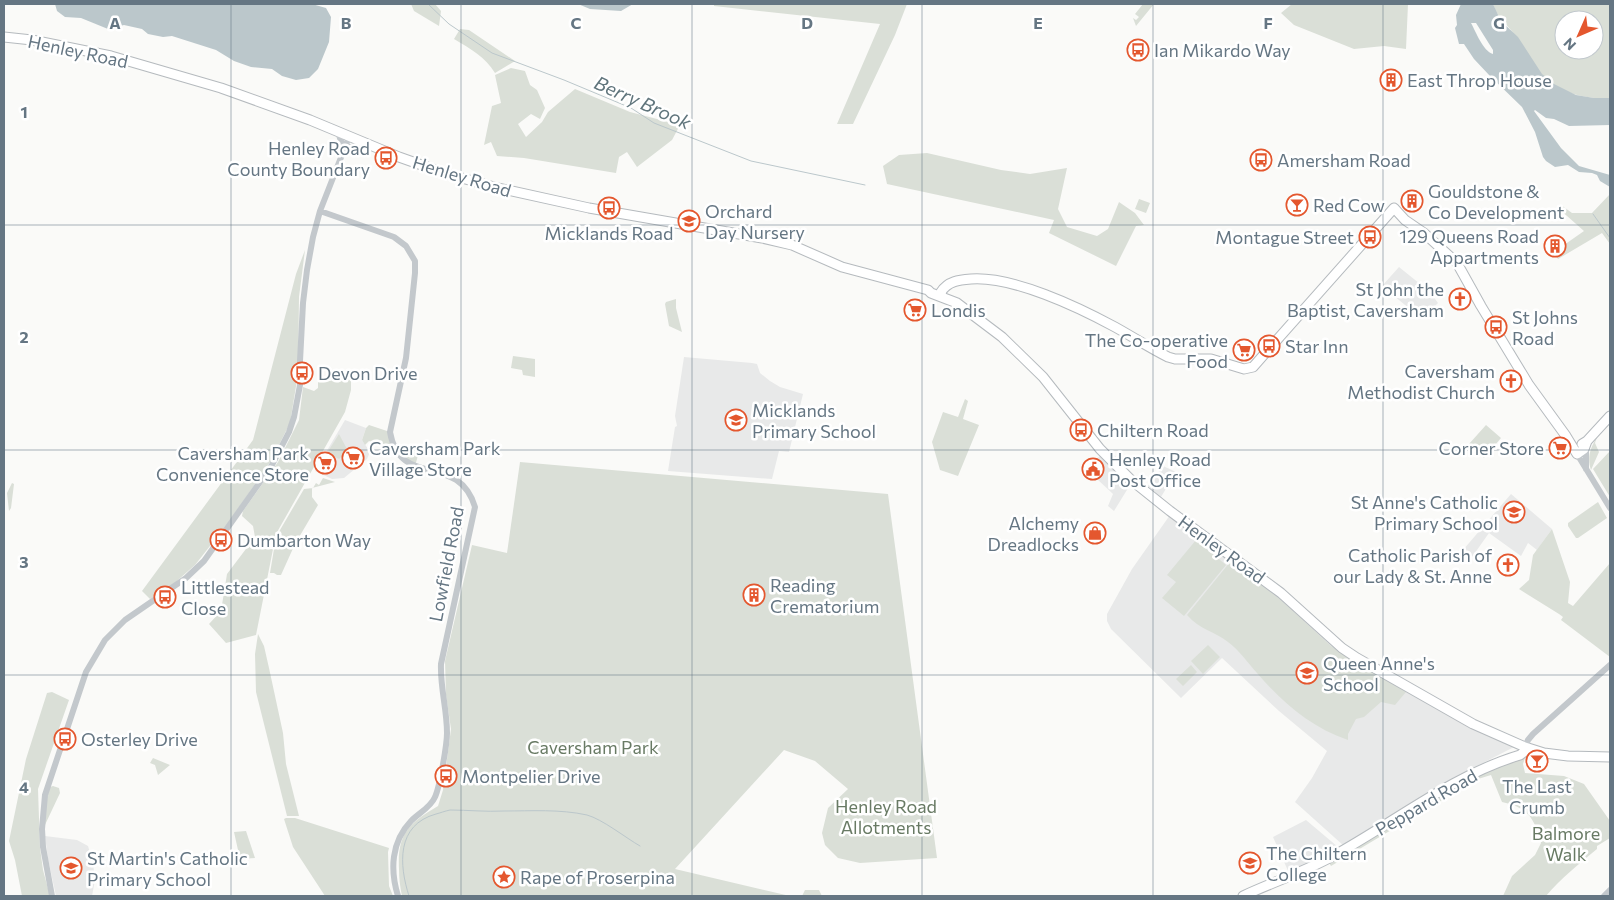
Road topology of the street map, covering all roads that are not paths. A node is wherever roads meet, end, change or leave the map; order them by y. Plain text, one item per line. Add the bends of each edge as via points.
1 (4, 37) edge
2 (338, 132) junction
3 (349, 137) junction
4 (370, 146) junction
5 (344, 149) junction
6 (320, 211) junction
7 (944, 295) junction
8 (1610, 416) edge
9 (1587, 443) junction
10 (1575, 452) junction
11 (1586, 469) junction
12 (1610, 508) edge
13 (1610, 665) edge
14 (1526, 747) junction
15 (1610, 757) edge
16 (1610, 890) edge
17 (52, 896) edge
18 (398, 896) edge
19 (1243, 896) edge
20 (1604, 896) edge

1 - 2 main road, Henley Road via 32,40 149,66 282,109
2 - 3 main road, Henley Road
2 - 5 street
3 - 4 main road, Henley Road
3 - 5 street
4 - 5 street
4 - 7 main road, Henley Road via 444,172 530,196 792,245 842,267
5 - 6 street
6 - 17 street via 307,270 300,385 289,432 272,465 200,565 175,587 125,620 105,640 86,672 45,795 43,847
6 - 18 street, Lowfield Road via 394,237 413,256 412,315 390,432 392,441 410,464 458,480 470,492 475,507 441,664 447,734 437,792 431,804 411,821 398,841 392,866
7 - 10 main road via 953,282 975,279 1013,283 1105,322 1168,357 1211,359 1244,369 1253,367 1394,208 1457,263 1518,368
7 - 14 main road, Henley Road via 955,299 1002,337 1043,377 1100,449 1130,479 1281,593 1342,648 1473,724
8 - 9 main road
9 - 10 main road
9 - 11 street
10 - 11 street
11 - 12 street
13 - 14 street via 1533,734
14 - 15 main road, Henley Road via 1568,756
14 - 19 main road, Peppard Road via 1520,755 1465,777 1332,856
16 - 20 street

